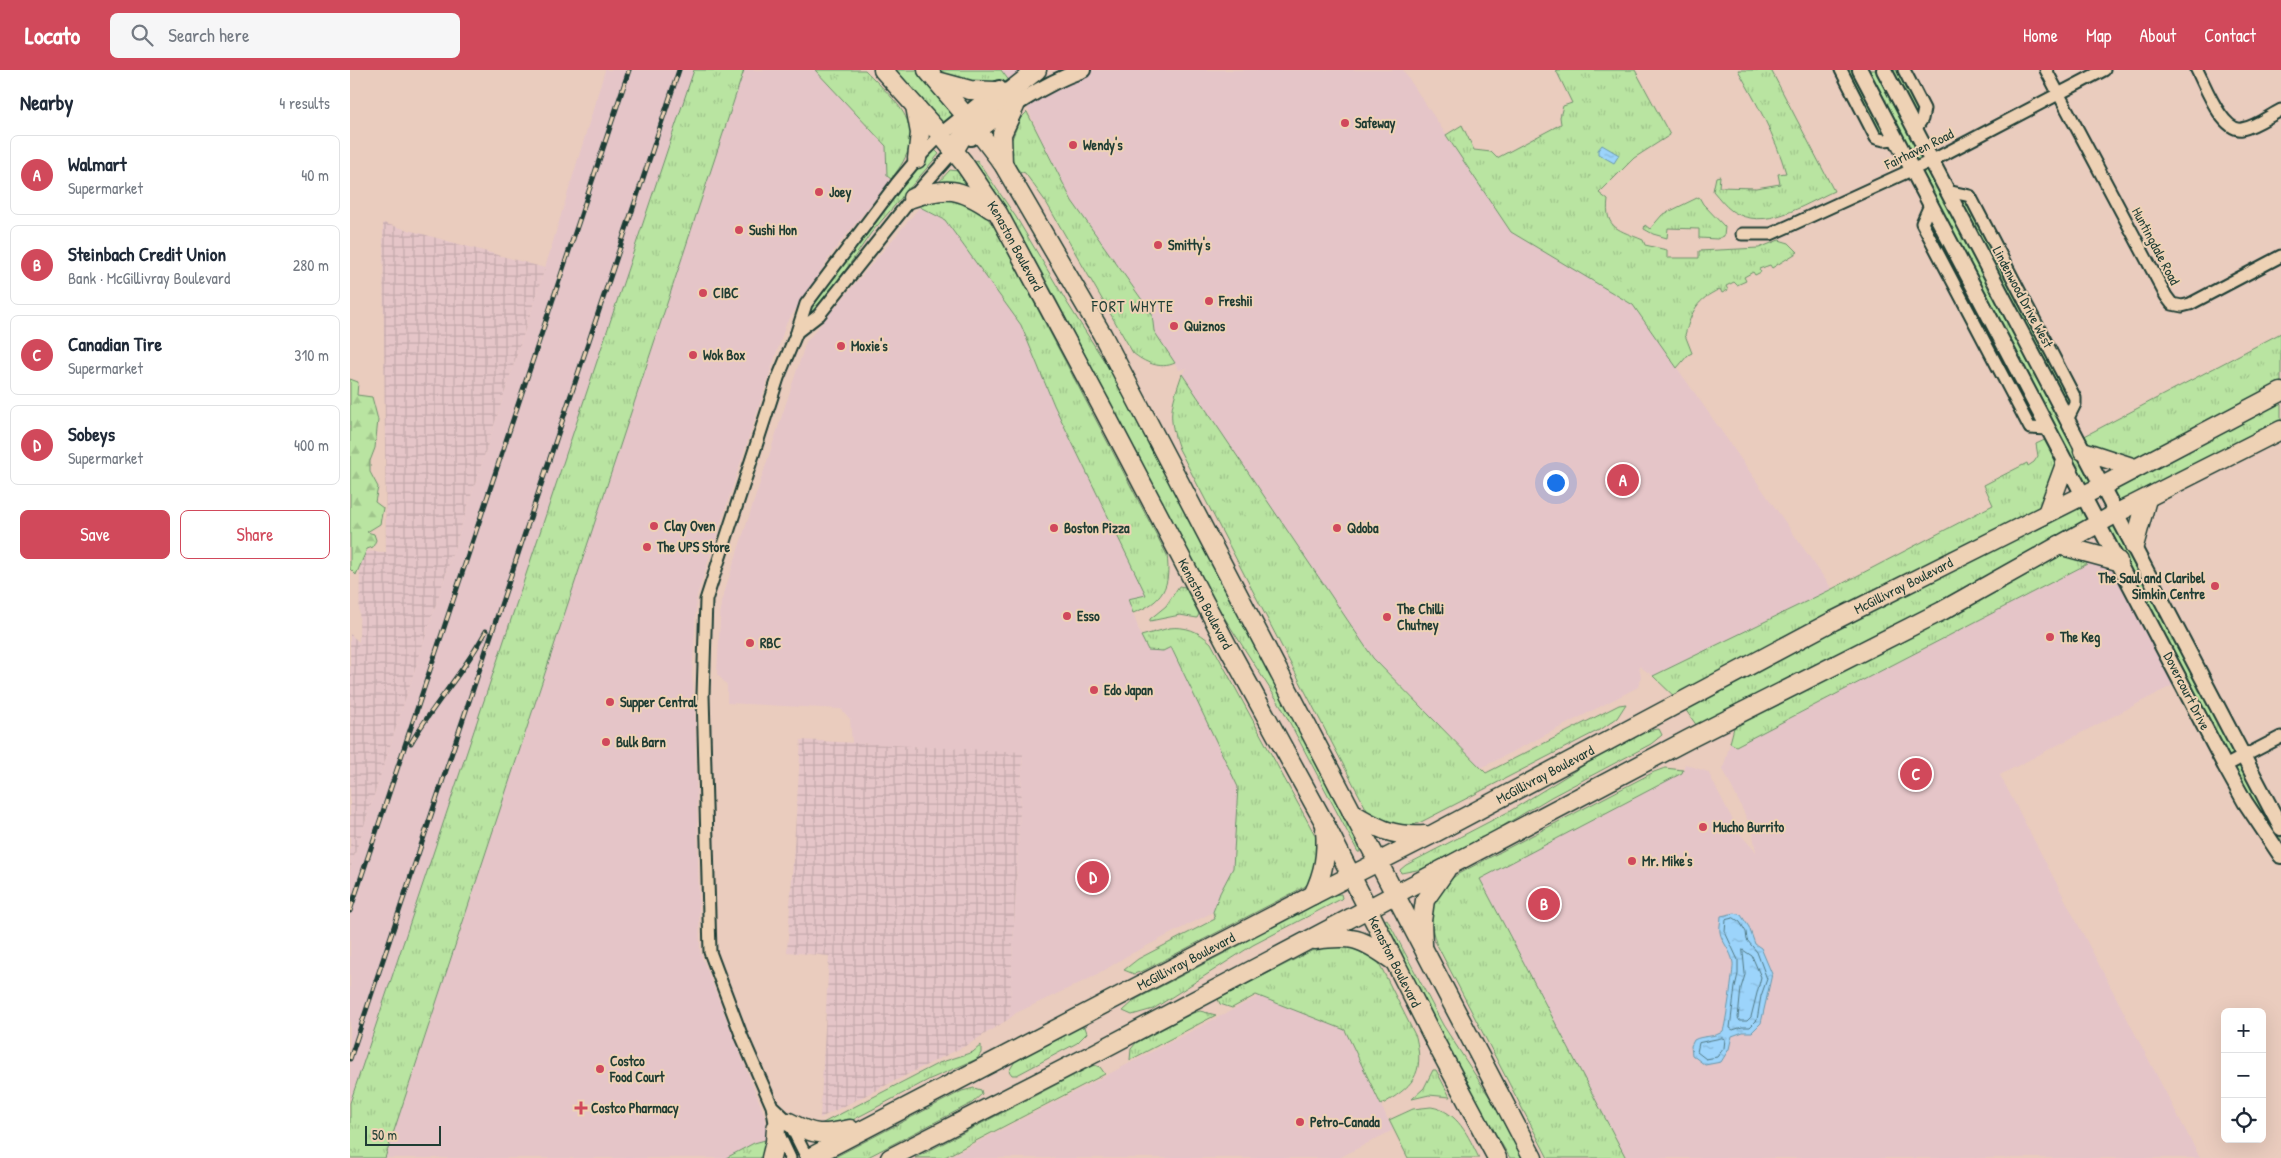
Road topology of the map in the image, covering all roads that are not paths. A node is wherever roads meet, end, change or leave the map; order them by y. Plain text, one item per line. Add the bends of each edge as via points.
1 (883, 70) edge
2 (1032, 70) edge
3 (1037, 70) edge
4 (1083, 70) edge
5 (1841, 70) edge
6 (1860, 70) edge
7 (1884, 70) edge
8 (1904, 70) edge
9 (2046, 70) edge
10 (2104, 70) edge
11 (2198, 70) edge
12 (932, 75) edge
13 (994, 91) junction
14 (2059, 95) junction
15 (915, 106) junction
16 (1014, 106) junction
17 (2281, 110) edge
18 (972, 123) junction
19 (1915, 130) junction
20 (942, 135) junction
21 (1895, 139) junction
22 (954, 151) junction
23 (917, 159) junction
24 (1931, 161) junction
25 (1003, 164) junction
26 (1912, 170) junction
27 (912, 198) junction
28 (998, 213) junction
29 (1742, 234) dead end
30 (2281, 256) edge
31 (797, 332) junction
32 (2281, 392) edge
33 (2281, 430) edge
34 (2083, 451) junction
35 (2065, 464) junction
36 (2134, 468) junction
37 (2103, 486) junction
38 (2082, 495) junction
39 (2147, 499) junction
40 (2047, 513) junction
41 (2117, 513) junction
42 (2098, 524) junction
43 (2059, 545) junction
44 (2134, 546) junction
45 (2118, 561) junction
46 (2281, 737) edge
47 (2242, 757) junction
48 (2225, 766) junction
49 (1352, 813) junction
50 (1325, 824) junction
51 (2281, 828) edge
52 (1433, 834) junction
53 (2281, 856) edge
54 (1378, 862) junction
55 (1448, 867) junction
56 (1352, 875) junction
57 (1394, 894) junction
58 (1313, 895) junction
59 (1368, 908) junction
60 (1302, 942) junction
61 (1423, 948) junction
62 (1394, 961) junction
63 (874, 1124) junction
64 (783, 1125) junction
65 (771, 1158) edge
66 (790, 1158) edge
67 (808, 1158) edge
68 (890, 1158) edge
69 (1497, 1158) edge
70 (1533, 1158) edge

1 - 15 main road, Kenaston Boulevard
2 - 13 street
3 - 18 main road
4 - 16 street via 1058,79
5 - 21 street via 1876,138
6 - 21 street
7 - 19 street, Lindenwood Drive West
8 - 19 street via 1924,109
9 - 14 street
10 - 14 street, Fairhaven Road
11 - 17 street via 2222,118 2230,127 2241,129
12 - 13 main road via 970,90
12 - 18 main road
13 - 18 street
14 - 24 street, Fairhaven Road
14 - 30 street, Huntingdale Road via 2172,304 2190,304
15 - 20 main road, Kenaston Boulevard
15 - 23 main road via 920,133
16 - 18 street
16 - 25 main road via 1002,134
18 - 20 street
18 - 22 main road
18 - 25 main road
19 - 24 street, Lindenwood Drive West
20 - 22 main road, Kenaston Boulevard
20 - 23 street
21 - 26 street
22 - 27 street
22 - 28 main road, Kenaston Boulevard
23 - 31 street via 806,304
24 - 26 street, Fairhaven Road
24 - 34 street, Lindenwood Drive West
25 - 49 main road via 1117,362
26 - 29 street, Fairhaven Road via 1771,234
26 - 35 street
27 - 28 main road via 930,192 964,192
27 - 31 street via 819,315
28 - 50 main road, Kenaston Boulevard
31 - 64 street via 778,378 706,600 704,675 710,952 742,1037
32 - 36 main road, McGillivray Boulevard
33 - 39 main road
34 - 36 main road
34 - 37 street, Lindenwood Drive West
35 - 38 street
35 - 40 main road
36 - 37 main road, McGillivray Boulevard
37 - 38 main road, McGillivray Boulevard
37 - 41 street, Lindenwood Drive West
38 - 40 main road, McGillivray Boulevard
38 - 42 street
39 - 41 main road
39 - 44 main road
40 - 52 main road, McGillivray Boulevard via 1816,630
41 - 42 main road
41 - 44 street, Dovercourt Drive
42 - 43 main road
42 - 45 street, Dovercourt Drive
43 - 45 main road
43 - 55 main road via 1942,611 1689,739
44 - 47 street, Dovercourt Drive
45 - 48 street, Dovercourt Drive
46 - 47 street
47 - 48 street
47 - 51 street, Dovercourt Drive
48 - 53 street, Dovercourt Drive
49 - 52 main road via 1386,832 1405,836
49 - 54 main road
50 - 56 main road, Kenaston Boulevard
50 - 58 main road via 1327,849 1324,868
52 - 54 main road, McGillivray Boulevard
54 - 56 main road, McGillivray Boulevard
54 - 57 main road
55 - 57 main road
55 - 61 main road via 1425,900
56 - 58 main road, McGillivray Boulevard
56 - 59 main road, Kenaston Boulevard
57 - 59 main road
57 - 61 main road
58 - 63 main road, McGillivray Boulevard
59 - 60 main road
59 - 62 main road, Kenaston Boulevard
60 - 62 main road via 1356,938
60 - 68 main road
61 - 70 main road
62 - 69 main road, Kenaston Boulevard
63 - 64 main road via 824,1135
63 - 67 main road, McGillivray Boulevard
64 - 65 main road
64 - 66 street
64 - 67 street

